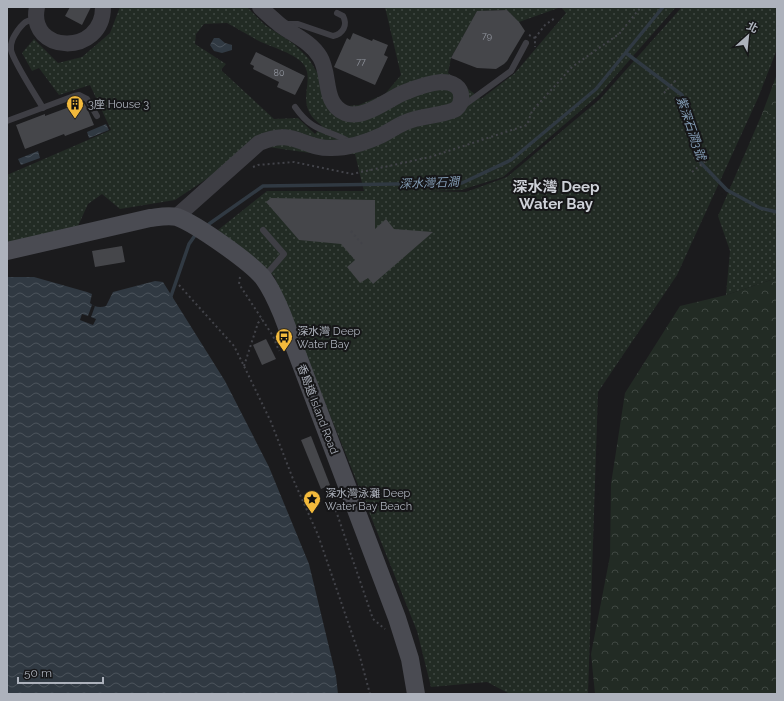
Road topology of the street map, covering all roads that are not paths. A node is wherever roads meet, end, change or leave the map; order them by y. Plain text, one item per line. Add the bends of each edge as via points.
1 (103, 7) edge
2 (260, 7) edge
3 (37, 13) edge
4 (337, 13) dead end
5 (281, 25) junction
6 (526, 43) dead end
7 (295, 107) dead end
8 (458, 107) junction
9 (43, 108) junction
10 (97, 116) dead end
11 (7, 121) edge
12 (355, 145) junction
13 (176, 217) junction
14 (263, 230) dead end
15 (7, 251) edge
16 (263, 278) junction
17 (416, 694) edge

1 - 3 street via 102,20 94,34 73,44 51,40 39,29
2 - 5 street
3 - 9 lane via 24,23 12,40 11,49
4 - 5 lane via 343,16 345,22 344,30 337,35 328,35 298,24
5 - 8 street via 316,51 324,64 331,99 342,111 350,114 362,113 411,89 438,82 450,83 458,88 462,96
6 - 8 lane via 511,71
7 - 12 lane via 316,129 346,139
8 - 12 street via 453,111 405,122
9 - 10 lane via 79,95 87,99
9 - 11 lane
12 - 13 street via 326,148 295,138 266,140 259,143
13 - 15 main road via 150,218
13 - 16 main road, 香島道 Island Road via 209,236
14 - 16 lane via 284,254
16 - 17 main road, 香島道 Island Road via 282,314 398,618 410,659

